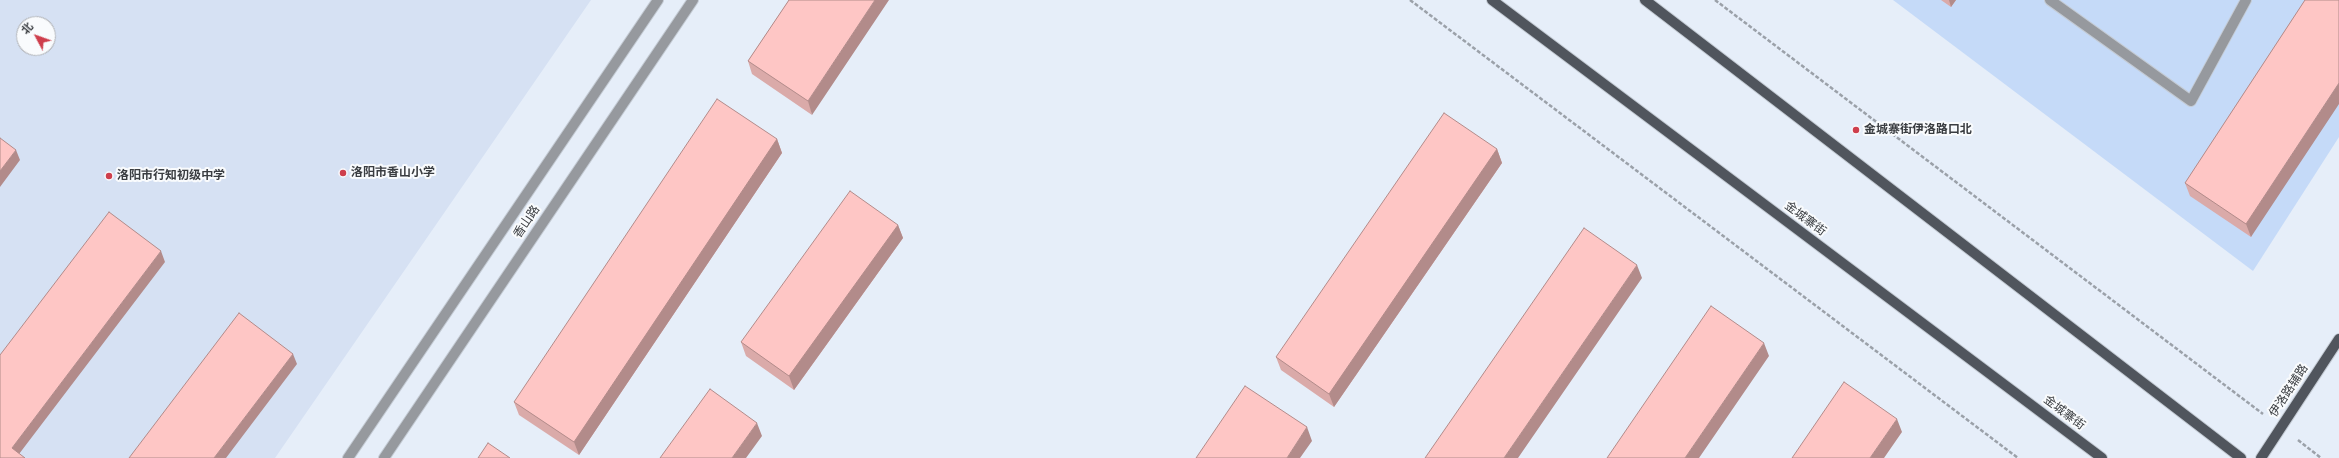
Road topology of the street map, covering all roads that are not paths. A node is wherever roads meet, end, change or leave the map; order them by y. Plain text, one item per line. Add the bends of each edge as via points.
1 (658, 0) edge
2 (693, 0) edge
3 (1492, 0) edge
4 (1645, 0) edge
5 (2050, 0) edge
6 (2246, 0) edge
7 (2339, 339) edge
8 (348, 458) edge
9 (384, 458) edge
10 (2102, 458) edge
11 (2241, 458) edge
12 (2261, 458) edge

1 - 8 street, 香山路
2 - 9 street, 香山路
3 - 10 main road, 金城寨街
4 - 11 main road
5 - 6 street via 2191,101
7 - 12 main road, 伊洛路辅路

